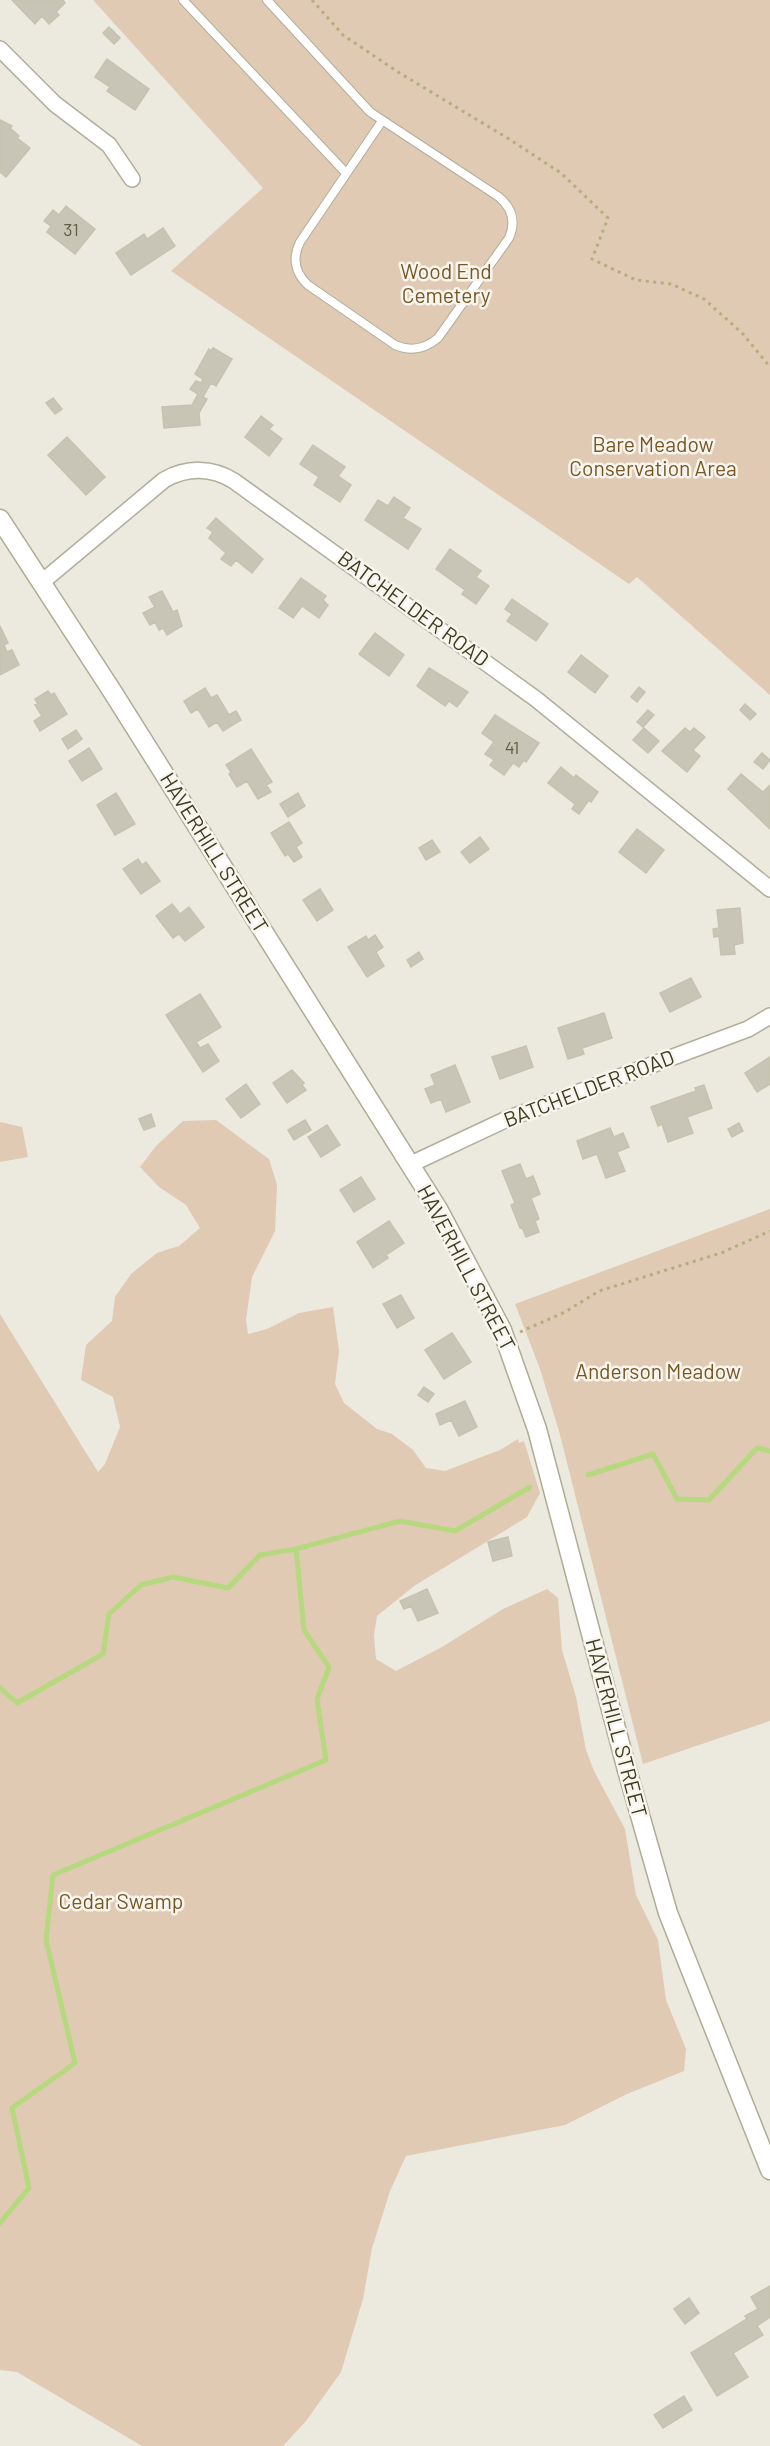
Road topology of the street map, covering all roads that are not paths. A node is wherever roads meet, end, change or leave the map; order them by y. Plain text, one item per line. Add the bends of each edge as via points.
1 (183, 0) edge
2 (267, 0) edge
3 (0, 49) edge
4 (382, 122) junction
5 (346, 173) junction
6 (132, 179) dead end
7 (0, 519) edge
8 (42, 582) junction
9 (770, 889) edge
10 (770, 1016) edge
11 (409, 1165) junction
12 (770, 2170) edge

1 - 5 lane
2 - 4 lane
3 - 6 street via 55,104 109,145
4 - 5 lane
4 - 5 lane via 499,197 512,218 510,238 442,333 429,345 412,349 395,345 308,285 299,273 295,257 300,242
7 - 8 main road, HAVERHILL STREET
8 - 9 street, BATCHELDER ROAD via 164,480 187,471 220,473 536,699
8 - 11 main road, HAVERHILL STREET
10 - 11 street, BATCHELDER ROAD via 748,1029 507,1119
11 - 12 main road, HAVERHILL STREET via 438,1209 506,1339 537,1429 668,1913

